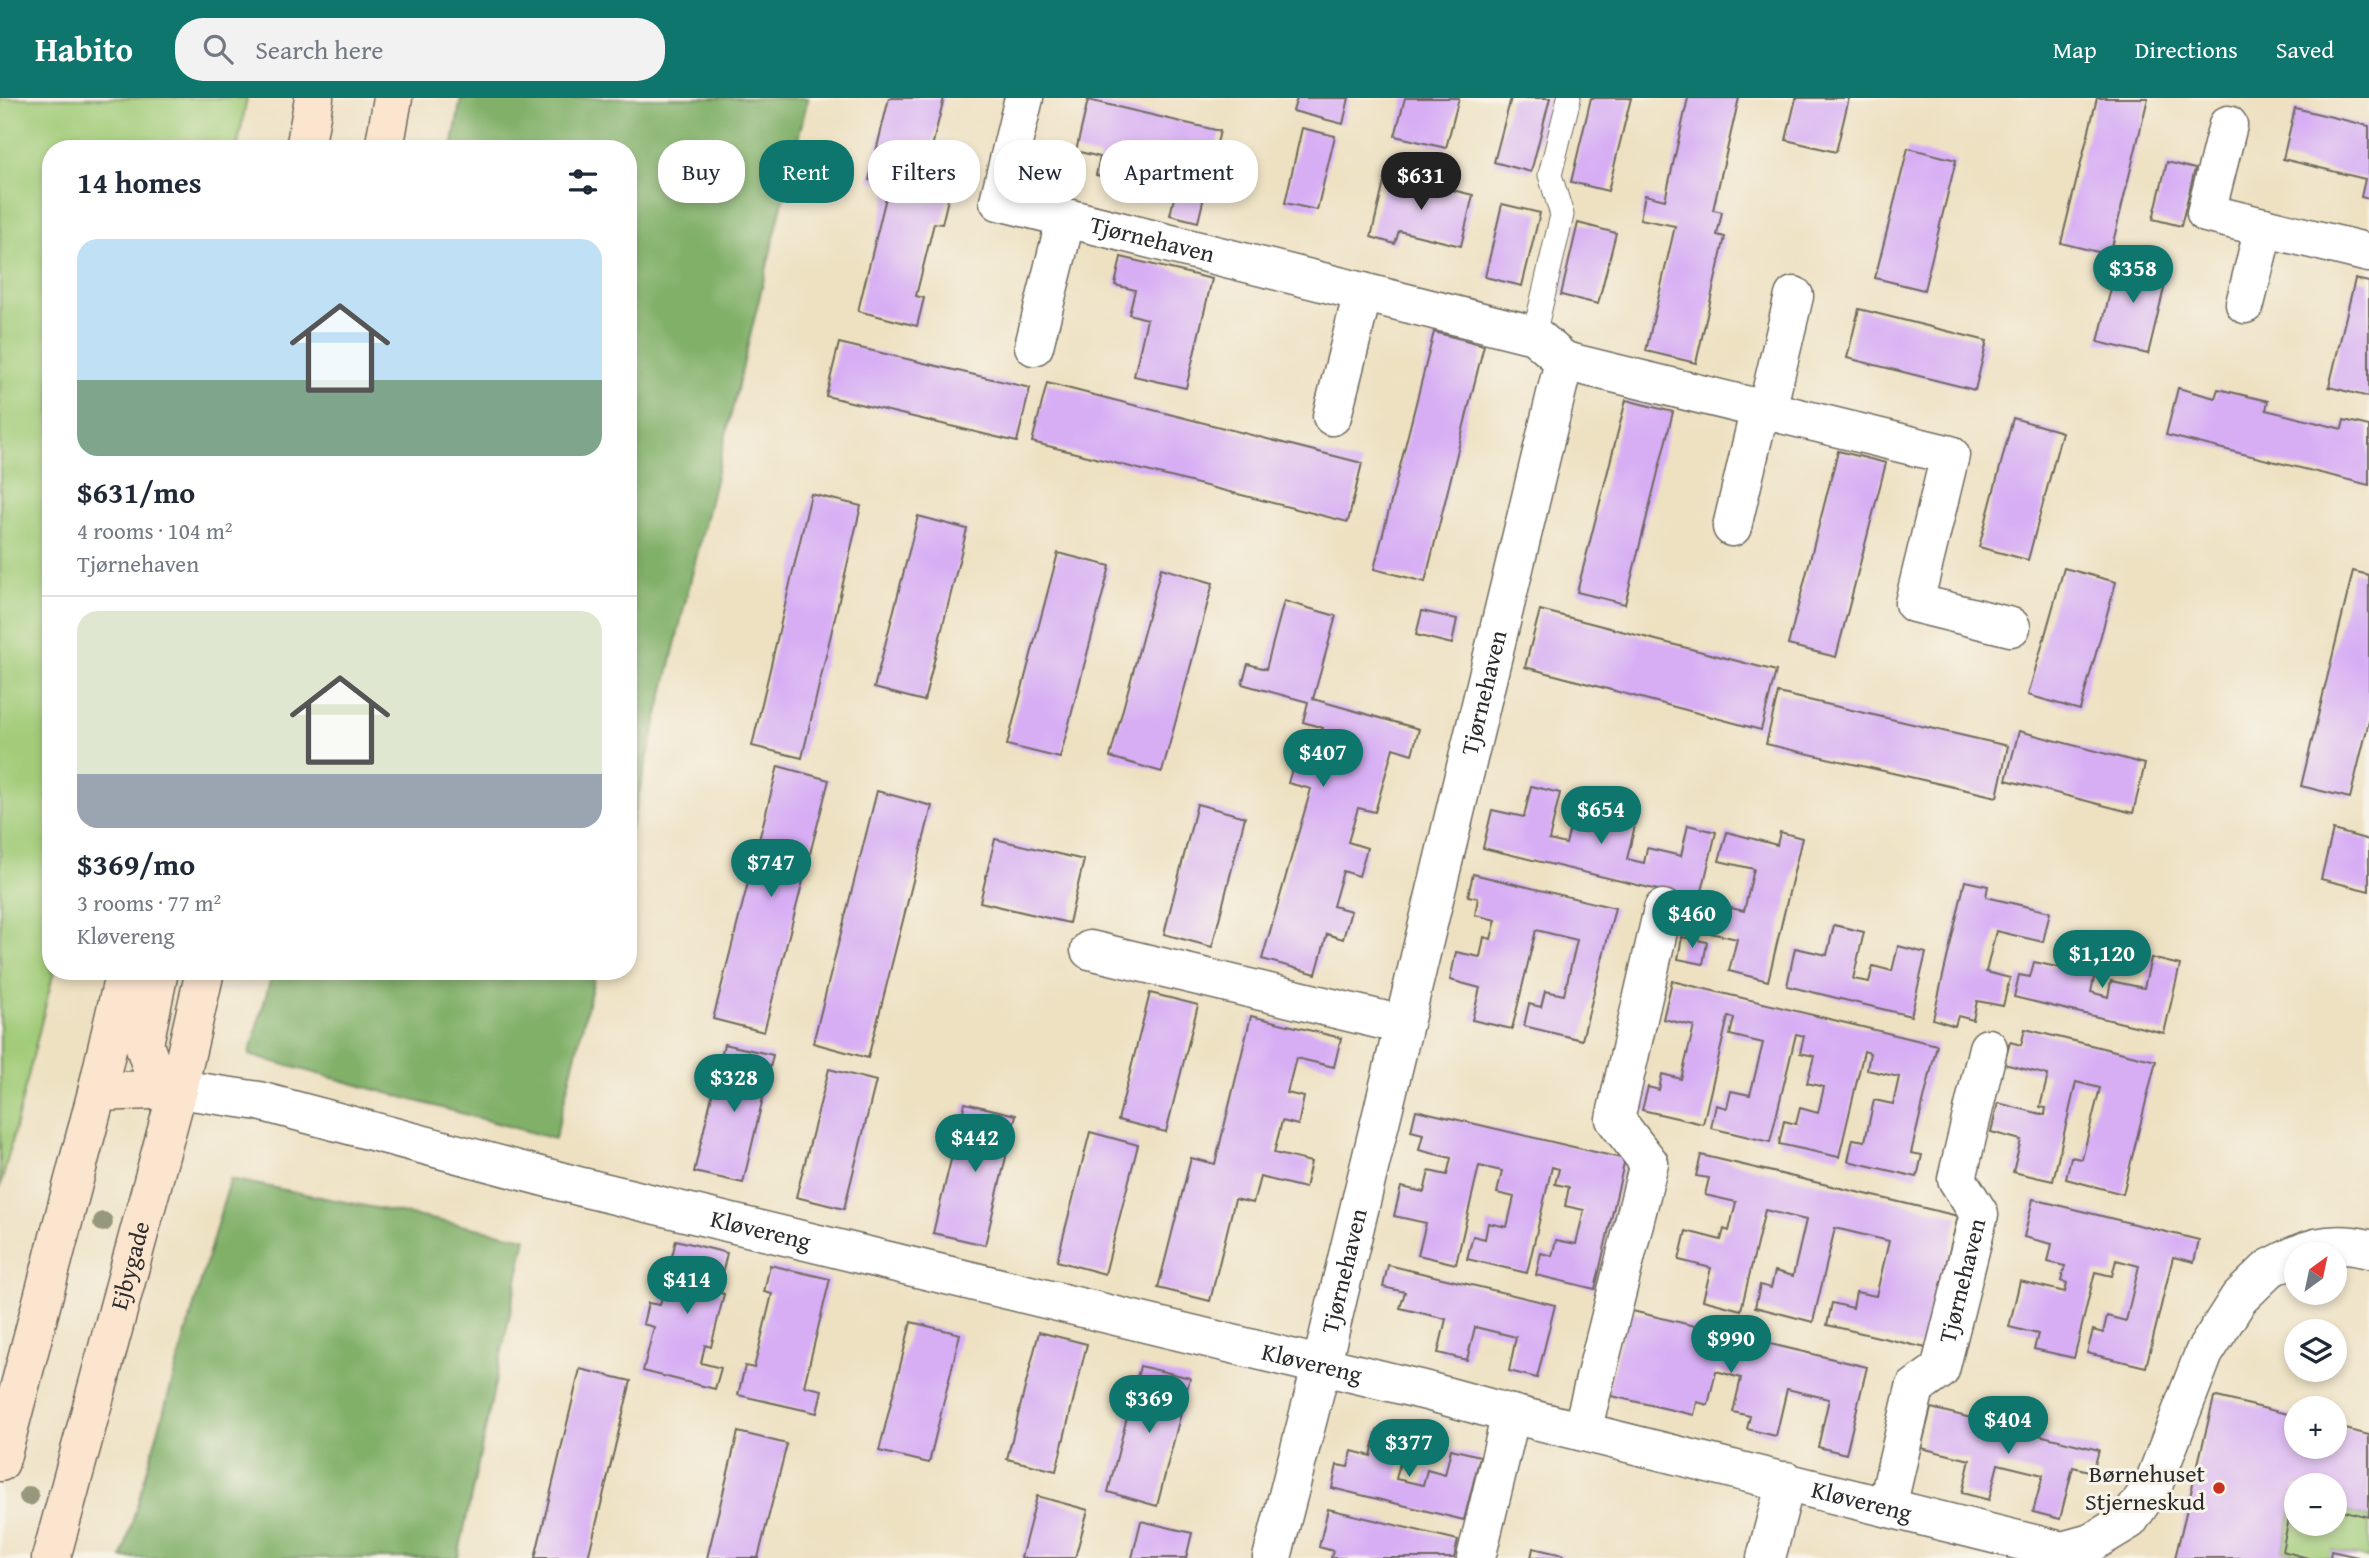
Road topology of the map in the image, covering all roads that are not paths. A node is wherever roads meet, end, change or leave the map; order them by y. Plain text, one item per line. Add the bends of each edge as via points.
1 (314, 98) edge
2 (393, 98) edge
3 (1024, 98) edge
4 (1569, 98) edge
5 (2228, 125) dead end
6 (307, 140) edge
7 (386, 140) edge
8 (1066, 218) junction
9 (2264, 227) junction
10 (2369, 253) edge
11 (1363, 292) junction
12 (1794, 296) dead end
13 (2245, 304) dead end
14 (1534, 335) junction
15 (1034, 346) dead end
16 (1564, 361) junction
17 (1763, 409) junction
18 (1332, 416) dead end
19 (1731, 527) dead end
20 (2011, 627) dead end
21 (1663, 909) dead end
22 (1090, 950) dead end
23 (123, 980) edge
24 (157, 980) edge
25 (203, 980) edge
26 (1403, 1025) junction
27 (1988, 1048) dead end
28 (178, 1089) junction
29 (97, 1092) junction
30 (2347, 1245) edge
31 (2369, 1249) edge
32 (2284, 1261) edge
33 (1321, 1367) junction
34 (1511, 1414) junction
35 (1582, 1431) junction
36 (0, 1462) edge
37 (1786, 1482) junction
38 (1887, 1507) junction
39 (2062, 1555) edge
40 (51, 1558) edge
41 (1272, 1558) edge
42 (1476, 1558) edge
43 (1766, 1558) edge

1 - 6 main road
2 - 7 main road
3 - 8 street, Tjørnehaven via 999,201
4 - 14 lane via 1550,175 1562,215
5 - 9 street via 2206,213
8 - 11 street, Tjørnehaven
8 - 15 street, Tjørnehaven
9 - 10 street
9 - 13 street
11 - 14 street, Tjørnehaven
11 - 18 street
12 - 17 street
14 - 16 street, Tjørnehaven
16 - 17 street, Tjørnehaven
16 - 26 street, Tjørnehaven
17 - 19 street
17 - 20 street, Tjørnehaven via 1950,455 1914,603
21 - 35 street via 1615,1119 1649,1163
22 - 26 street
23 - 29 main road
24 - 28 main road via 144,1044 151,1065
25 - 28 main road, Ejbygade
26 - 33 street, Tjørnehaven
27 - 38 street, Tjørnehaven via 1957,1179 1979,1214 1940,1370 1915,1388
28 - 29 main road
28 - 33 street, Kløvereng via 258,1101 582,1187
28 - 40 main road, Ejbygade
29 - 36 main road
30 - 31 street, Kløvereng
32 - 39 street, Kløvereng via 2270,1268 2239,1298 2204,1353 2154,1483 2129,1520
33 - 34 street, Kløvereng
33 - 41 street, Tjørnehaven
34 - 35 street, Kløvereng
34 - 42 street
35 - 37 street, Kløvereng
37 - 38 street, Kløvereng
37 - 43 street
38 - 39 street, Kløvereng

